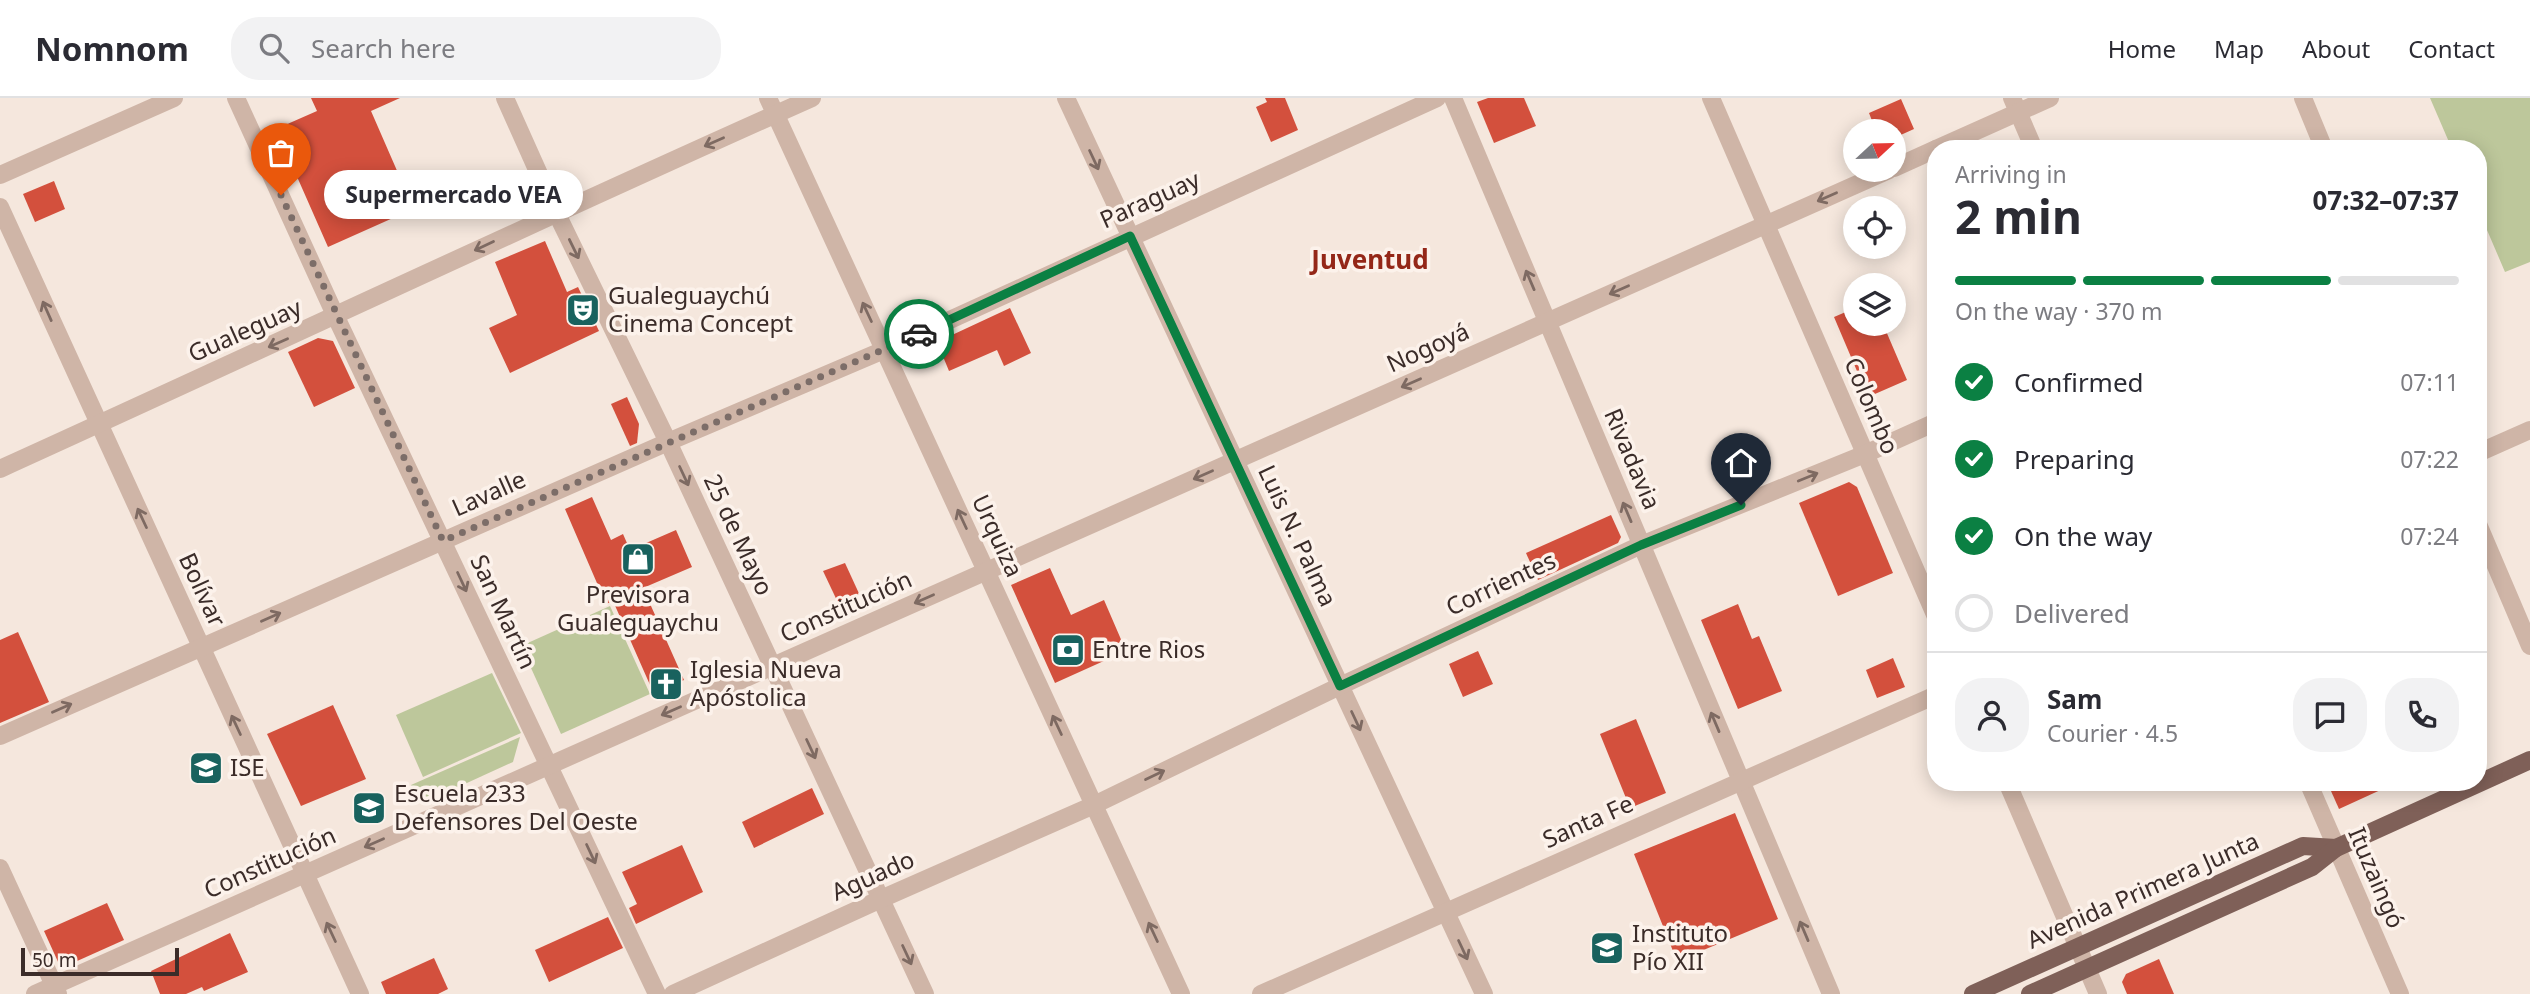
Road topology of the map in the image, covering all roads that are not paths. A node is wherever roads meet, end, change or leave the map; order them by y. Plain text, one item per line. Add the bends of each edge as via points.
1 (174, 98) edge
2 (236, 98) edge
3 (505, 98) edge
4 (812, 98) edge
5 (1066, 98) edge
6 (1437, 98) edge
7 (1453, 98) edge
8 (1712, 98) edge
9 (2049, 98) edge
10 (2303, 98) edge
11 (2015, 105) edge
12 (772, 106) edge
13 (1952, 140) edge
14 (2030, 140) edge
15 (2320, 140) edge
16 (1927, 153) edge
17 (1906, 162) edge
18 (0, 175) edge
19 (1861, 182) edge
20 (0, 207) edge
21 (556, 212) junction
22 (1766, 224) junction
23 (1130, 236) junction
24 (337, 317) junction
25 (1548, 322) junction
26 (884, 350) junction
27 (99, 425) junction
28 (1927, 426) edge
29 (2530, 430) edge
30 (668, 442) junction
31 (2487, 449) edge
32 (1865, 454) junction
33 (1235, 461) junction
34 (0, 469) edge
35 (443, 541) junction
36 (1641, 545) junction
37 (2487, 545) edge
38 (986, 572) junction
39 (1927, 596) edge
40 (2530, 646) edge
41 (201, 647) junction
42 (772, 667) junction
43 (1340, 686) junction
44 (1927, 699) edge
45 (0, 736) edge
46 (2530, 760) edge
47 (549, 766) junction
48 (2487, 780) edge
49 (1741, 781) junction
50 (2011, 791) edge
51 (2312, 791) edge
52 (2462, 791) edge
53 (1094, 805) junction
54 (2336, 848) junction
55 (0, 868) edge
56 (304, 874) junction
57 (881, 899) junction
58 (1445, 912) junction
59 (2078, 947) junction
60 (2087, 968) junction
61 (56, 990) edge
62 (35, 994) edge
63 (360, 994) edge
64 (657, 994) edge
65 (673, 994) edge
66 (925, 994) edge
67 (1181, 994) edge
68 (1261, 994) edge
69 (1484, 994) edge
70 (1830, 994) edge
71 (1973, 994) edge
72 (2030, 994) edge
73 (2098, 994) edge
74 (2400, 994) edge

1 - 18 street
2 - 24 street, San Martín
3 - 21 street, 25 de Mayo
4 - 12 street, Gualeguay
5 -> 23 street, Luis N. Palma
6 - 23 street, Paraguay
25 -> 7 street, Rivadavia
8 - 22 street, Colombo
9 - 11 street, Nogoyá
10 - 15 street
11 - 13 street, Nogoyá
11 - 14 street
12 -> 21 street, Gualeguay
26 -> 12 street, Urquiza
16 - 17 street, Nogoyá
19 -> 22 street, Nogoyá
27 -> 20 street, Bolívar
21 -> 24 street, Gualeguay
21 -> 30 street, 25 de Mayo
22 -> 25 street, Nogoyá
22 - 32 street, Colombo
23 - 26 street, Paraguay
23 - 33 street, Luis N. Palma
24 -> 27 street, Gualeguay
24 - 35 street, San Martín
25 -> 33 street, Nogoyá
36 -> 25 street, Rivadavia
26 - 30 street, Lavalle
38 -> 26 street, Urquiza
27 - 34 street, Gualeguay
41 -> 27 street, Bolívar
28 - 32 street, Corrientes
29 - 31 street
30 - 35 street, Lavalle
30 -> 42 street, 25 de Mayo
36 -> 32 street, Corrientes
32 - 39 street, Colombo
33 -> 38 street, Nogoyá
33 - 43 street, Luis N. Palma
41 -> 35 street, Lavalle
35 -> 47 street, San Martín
36 - 43 street, Corrientes
49 -> 36 street, Rivadavia
37 - 40 street
38 -> 42 street, Constitución
53 -> 38 street, Urquiza
45 -> 41 street, Lavalle
56 -> 41 street, Bolívar
42 -> 47 street, Constitución
42 -> 57 street, 25 de Mayo
53 -> 43 street, Corrientes
43 -> 58 street, Luis N. Palma
44 - 49 street, Santa Fe
46 - 48 main road, Avenida Primera Junta
47 -> 56 street, Constitución
47 -> 64 street, San Martín
49 - 58 street, Santa Fe
70 -> 49 street, Rivadavia
50 - 59 street
51 - 54 street, Ituzaingó
52 - 54 main road, Avenida Primera Junta
53 - 57 street, Aguado
67 -> 53 street, Urquiza
54 - 59 main road, Avenida Primera Junta via 2303,846
54 - 60 main road, Avenida Primera Junta via 2312,867
54 - 74 street, Ituzaingó
55 - 61 street
56 - 61 street, Constitución
63 -> 56 street, Bolívar
57 - 65 street, Aguado
57 -> 66 street, 25 de Mayo
58 - 68 street, Santa Fe
58 -> 69 street, Luis N. Palma
59 - 60 street
59 - 71 main road, Avenida Primera Junta
60 - 72 main road, Avenida Primera Junta
60 - 73 street
61 - 62 street, Constitución

